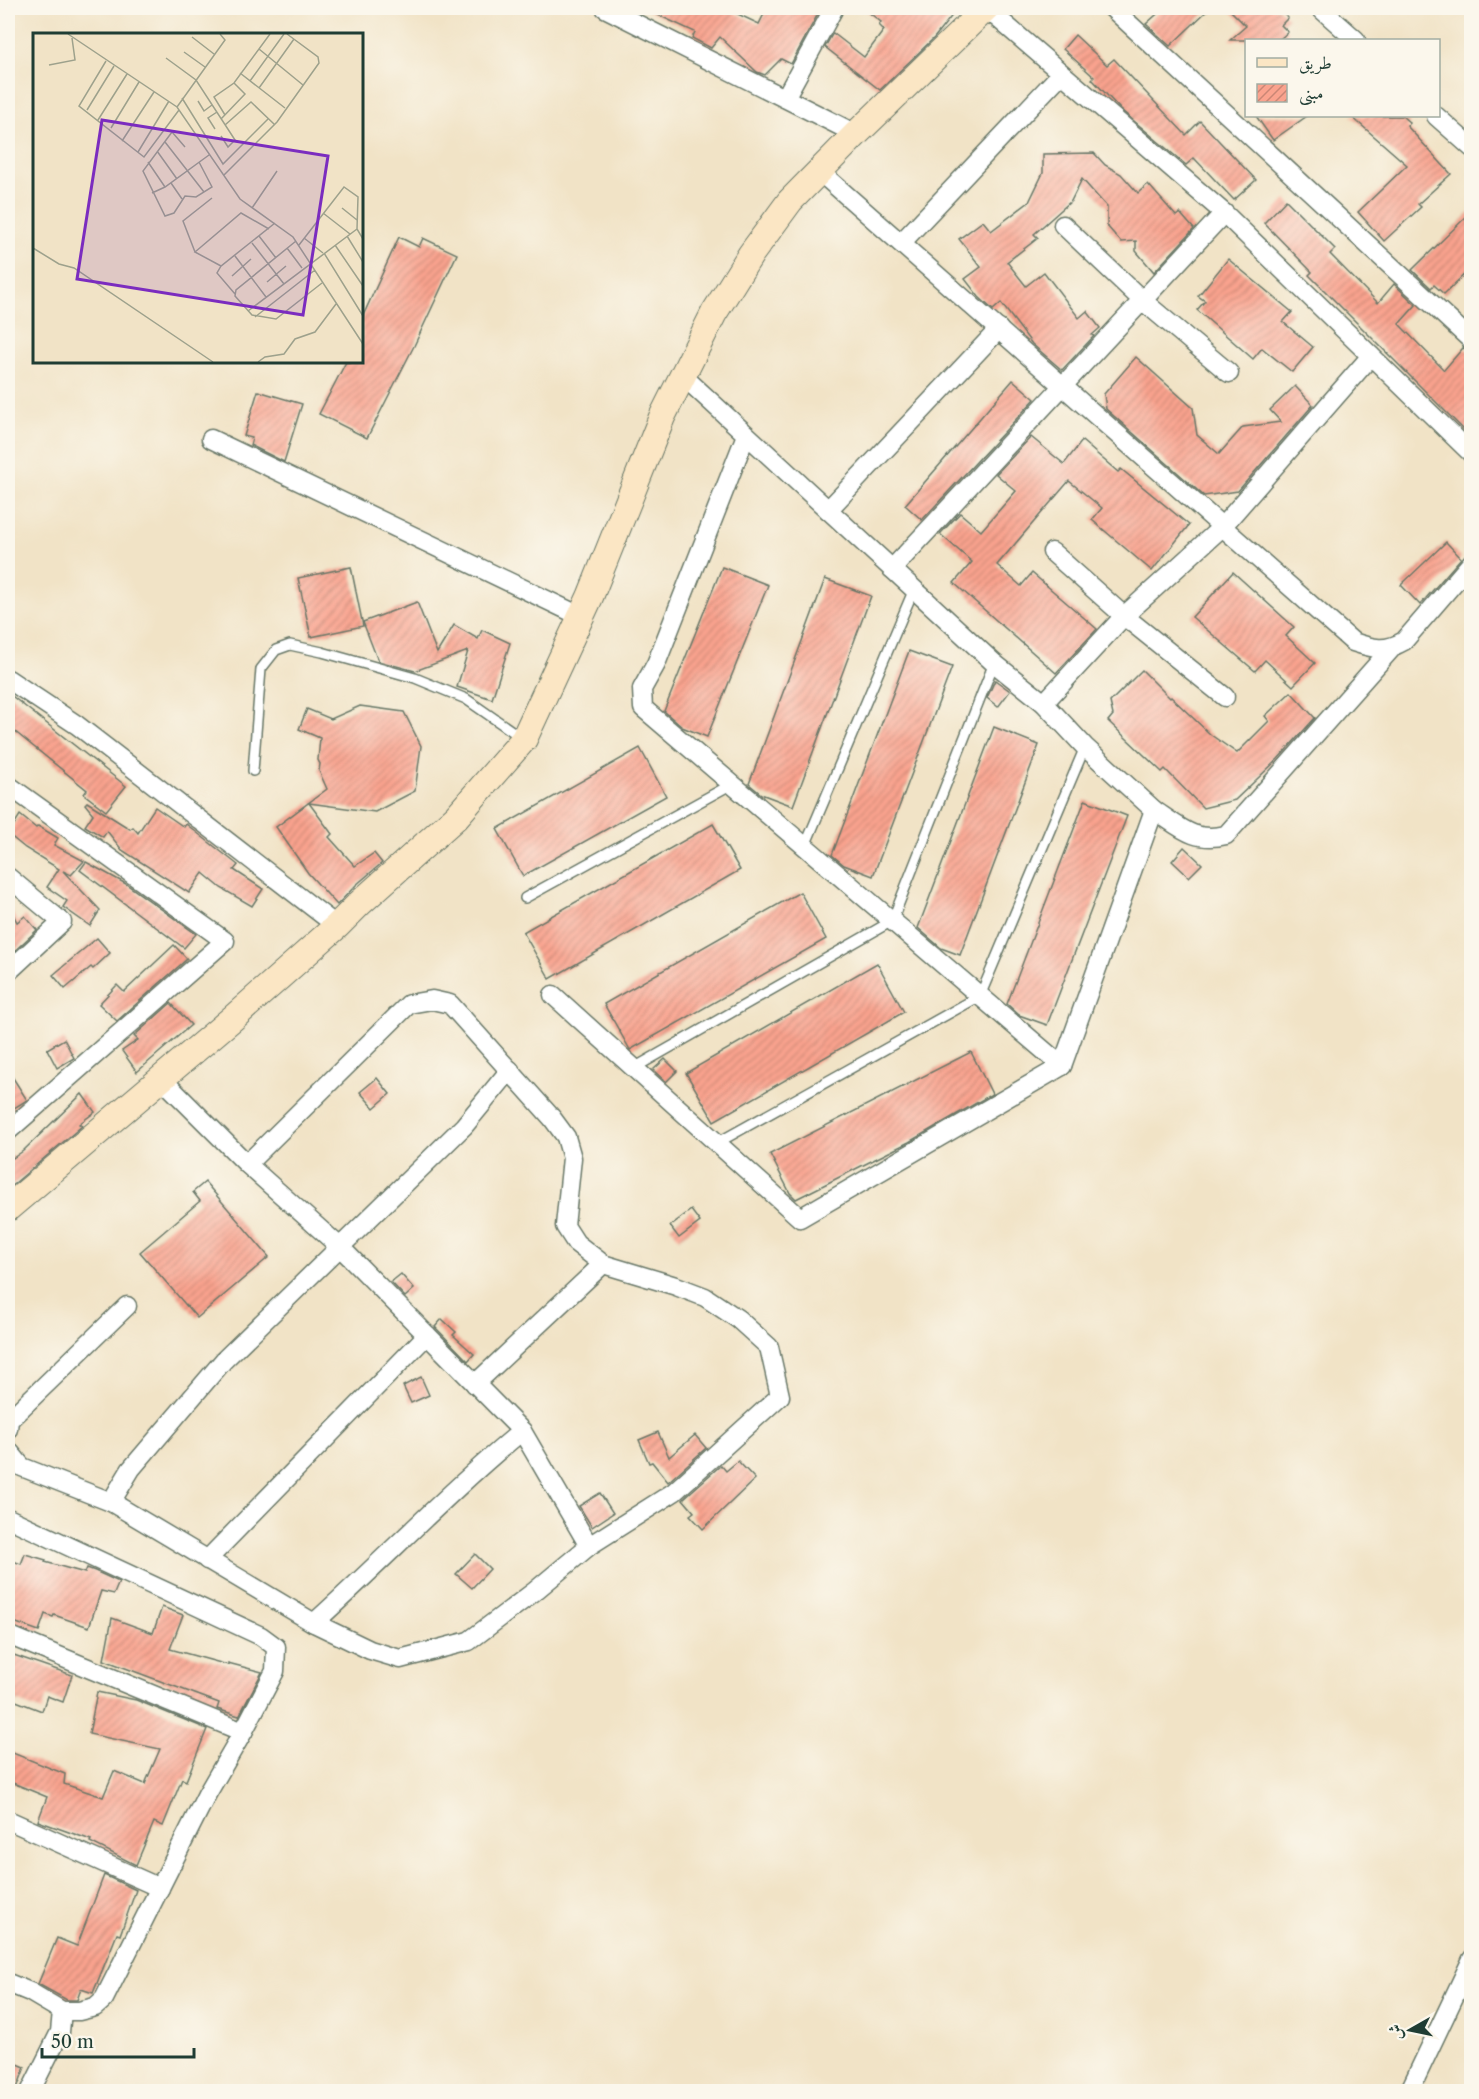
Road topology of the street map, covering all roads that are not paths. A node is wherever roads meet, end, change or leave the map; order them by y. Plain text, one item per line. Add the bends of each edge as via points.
1 (604, 8) edge
2 (834, 8) edge
3 (986, 8) edge
4 (1112, 8) edge
5 (1320, 8) edge
6 (1355, 39) edge
7 (1061, 74) junction
8 (785, 98) junction
9 (1438, 117) edge
10 (856, 134) junction
11 (1472, 148) edge
12 (820, 172) junction
13 (1224, 213) junction
14 (1063, 225) dead end
15 (901, 243) junction
16 (1143, 301) junction
17 (999, 329) junction
18 (1472, 341) edge
19 (1371, 356) junction
20 (1230, 373) dead end
21 (683, 376) junction
22 (1064, 386) junction
23 (746, 435) junction
24 (211, 439) dead end
25 (1472, 454) edge
26 (828, 510) junction
27 (1221, 528) junction
28 (1052, 552) dead end
29 (1472, 562) edge
30 (892, 569) junction
31 (914, 589) junction
32 (580, 616) junction
33 (1124, 616) junction
34 (1392, 648) junction
35 (994, 663) junction
36 (8, 679) edge
37 (1225, 697) dead end
38 (1044, 703) junction
39 (524, 739) junction
40 (1085, 747) junction
41 (253, 771) dead end
42 (8, 784) edge
43 (732, 784) junction
44 (1154, 810) junction
45 (805, 846) junction
46 (8, 878) edge
47 (525, 898) dead end
48 (892, 921) junction
49 (337, 926) junction
50 (8, 972) edge
51 (553, 995) dead end
52 (980, 996) junction
53 (1062, 1066) junction
54 (634, 1068) junction
55 (510, 1070) junction
56 (161, 1078) junction
57 (8, 1131) edge
58 (717, 1143) junction
59 (247, 1164) junction
60 (8, 1208) edge
61 (341, 1248) junction
62 (603, 1264) junction
63 (127, 1306) dead end
64 (427, 1335) junction
65 (475, 1384) junction
66 (8, 1429) edge
67 (522, 1431) junction
68 (8, 1450) edge
69 (111, 1502) junction
70 (8, 1518) edge
71 (589, 1546) junction
72 (207, 1560) junction
73 (314, 1623) junction
74 (8, 1635) edge
75 (243, 1732) junction
76 (8, 1820) edge
77 (160, 1888) junction
78 (1472, 1959) edge
79 (8, 1983) edge
80 (62, 2011) junction
81 (30, 2091) edge
82 (1409, 2091) edge

1 - 8 street
2 - 8 street
3 - 7 street
3 - 10 main road
4 - 18 street
5 - 6 street
7 - 13 street
7 - 15 street
8 - 10 street
9 - 11 street
10 - 12 main road
12 - 15 street
12 - 21 main road via 790,201 751,254 714,313
13 - 16 street
13 - 19 street
14 - 16 street
15 - 17 street
16 - 20 street
16 - 22 street
17 - 22 street
17 - 26 street
19 - 25 street
19 - 27 street
21 - 23 street
21 - 32 main road via 662,417
22 - 27 street
22 - 30 street
23 - 26 street
23 - 43 street via 656,664 642,689 643,708
24 - 32 street
26 - 30 street
27 - 33 street
27 - 34 street via 1353,642 1373,649
28 - 33 street
29 - 34 street via 1404,641
30 - 31 street
31 - 35 street
31 - 45 lane
32 - 39 main road
33 - 37 street
33 - 38 street
34 - 44 street via 1227,836 1196,837
35 - 38 street
35 - 48 lane
36 - 49 street via 77,725
38 - 40 street
39 - 41 lane via 466,699 415,678 290,645 276,650 261,669
39 - 49 main road via 456,817
40 - 44 street
40 - 52 lane
42 - 57 street via 225,941
43 - 45 street
43 - 47 lane
44 - 53 street
45 - 48 street
46 - 50 street via 62,922
48 - 52 street
48 - 54 lane
49 - 56 main road
51 - 54 street
52 - 53 street
52 - 58 lane
53 - 58 street via 800,1218
54 - 58 street
55 - 59 street via 450,1004 432,1000 409,1004
55 - 61 street via 464,1126
55 - 62 street via 566,1137 572,1158 565,1226 576,1243
56 - 59 street
56 - 60 main road
59 - 61 street
61 - 64 street
61 - 69 street via 224,1360 131,1469
62 - 65 street
62 - 71 street via 705,1297 738,1319 769,1347 780,1396 674,1492
63 - 66 street via 9,1420
64 - 65 street
64 - 72 street
65 - 67 street
67 - 71 street
67 - 73 street via 481,1464
68 - 69 street via 22,1467
69 - 72 street
70 - 75 street via 261,1636 276,1647 275,1671
71 - 73 street via 469,1641 400,1659 370,1650
72 - 73 street
74 - 75 street
75 - 77 street
76 - 77 street
77 - 80 street via 104,1999 95,2007
78 - 82 street
79 - 80 street
80 - 81 street via 60,2032

